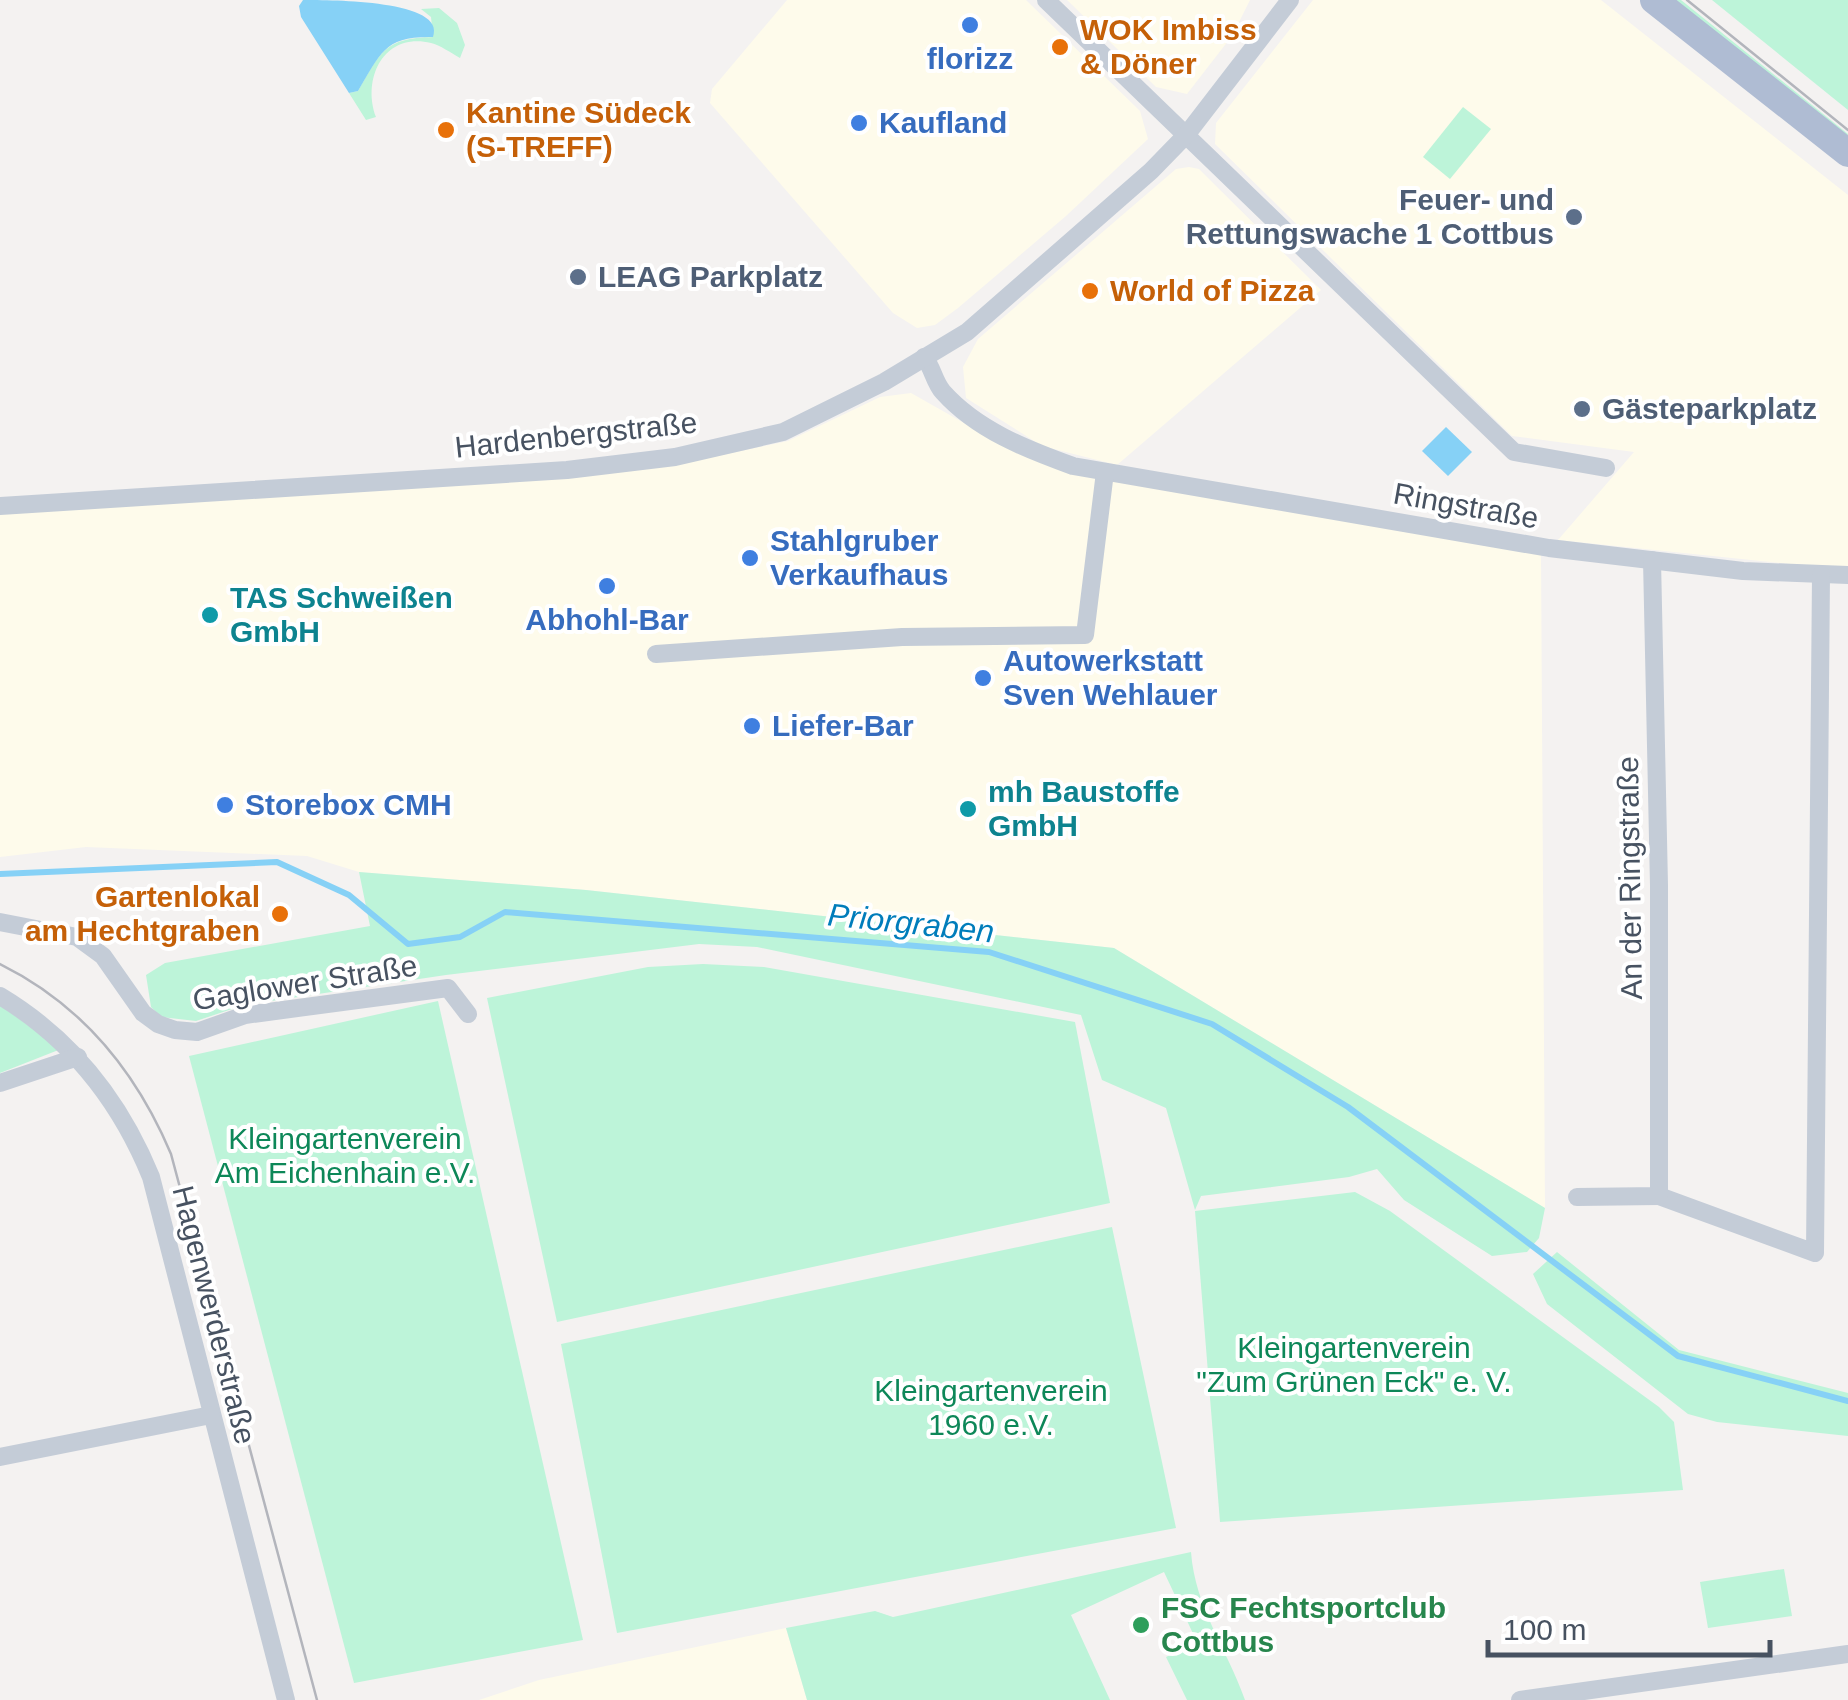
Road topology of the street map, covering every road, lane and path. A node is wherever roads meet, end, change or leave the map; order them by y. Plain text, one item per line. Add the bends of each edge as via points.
1 (1046, 0) edge
2 (1290, 0) edge
3 (1654, 0) edge
4 (1187, 134) junction
5 (1848, 154) edge
6 (917, 362) junction
7 (1606, 468) dead end
8 (1105, 472) junction
9 (2, 502) edge
10 (1652, 560) junction
11 (1821, 575) junction
12 (1848, 575) edge
13 (656, 654) dead end
14 (0, 922) edge
15 (0, 996) edge
16 (468, 1014) dead end
17 (78, 1056) junction
18 (0, 1083) edge
19 (1659, 1196) junction
20 (1576, 1197) dead end
21 (211, 1414) junction
22 (0, 1457) edge
23 (1848, 1654) edge
24 (1649, 1692) edge
25 (286, 1700) edge
26 (1520, 1700) edge

1 - 4 street
2 - 4 street, Hardenbergstraße
3 - 5 main road
4 - 6 street, Hardenbergstraße via 967,332
4 - 7 street via 1514,452
6 - 8 street, Ringstraße via 933,369 938,386 957,406 1002,438
6 - 9 street, Hardenbergstraße via 783,432 675,457 567,470
8 - 10 street, Ringstraße
8 - 13 street via 1085,635 902,636
10 - 11 street, Ringstraße
10 - 19 street, An der Ringstraße
11 - 12 street, Ringstraße
11 - 19 street via 1816,1254
14 - 16 street, Gaglower Straße via 76,937 103,956 142,1013 175,1030 198,1032 246,1015 448,988
15 - 17 street, Hagenwerderstraße
17 - 18 street
17 - 21 street, Hagenwerderstraße via 151,1177
19 - 20 street
21 - 22 street
21 - 25 street, Hagenwerderstraße
23 - 24 street
24 - 26 street

